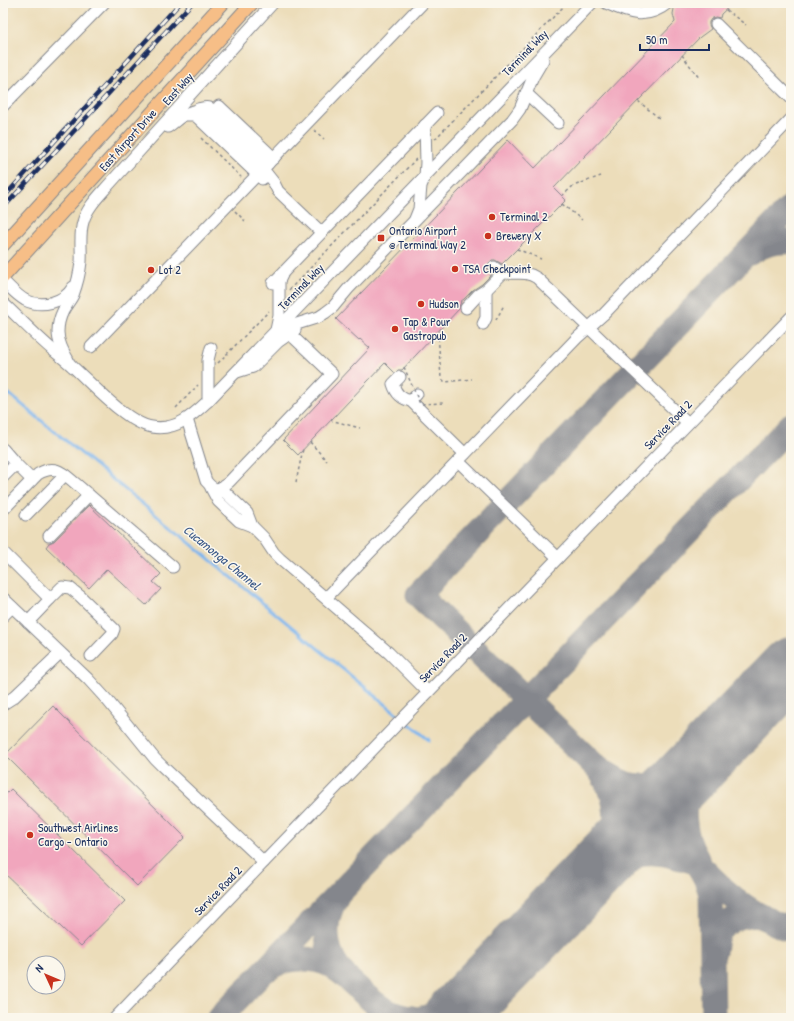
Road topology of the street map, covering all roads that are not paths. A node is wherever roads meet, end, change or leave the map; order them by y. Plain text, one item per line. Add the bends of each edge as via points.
1 (104, 3) edge
2 (223, 3) edge
3 (252, 3) edge
4 (273, 3) edge
5 (423, 3) edge
6 (592, 3) edge
7 (606, 3) edge
8 (668, 3) edge
9 (716, 24) dead end
10 (552, 44) junction
11 (526, 93) junction
12 (791, 98) edge
13 (3, 106) edge
14 (188, 113) junction
15 (437, 113) dead end
16 (791, 119) edge
17 (558, 123) dead end
18 (424, 125) junction
19 (148, 142) junction
20 (260, 171) junction
21 (424, 176) junction
22 (414, 221) junction
23 (321, 232) junction
24 (3, 245) edge
25 (283, 272) junction
26 (3, 277) edge
27 (3, 281) edge
28 (76, 282) junction
29 (273, 282) dead end
30 (486, 290) junction
31 (3, 302) edge
32 (791, 316) edge
33 (309, 320) junction
34 (588, 328) junction
35 (276, 331) junction
36 (290, 334) junction
37 (91, 347) dead end
38 (211, 348) dead end
39 (72, 366) junction
40 (237, 372) junction
41 (402, 372) road end
42 (208, 401) junction
43 (187, 419) junction
44 (688, 423) junction
45 (3, 449) edge
46 (462, 457) junction
47 (16, 464) junction
48 (66, 475) junction
49 (3, 477) edge
50 (32, 480) junction
51 (217, 488) junction
52 (89, 495) junction
53 (3, 510) edge
54 (26, 515) dead end
55 (49, 536) dead end
56 (3, 552) edge
57 (558, 558) junction
58 (173, 567) dead end
59 (3, 598) edge
60 (326, 598) junction
61 (50, 599) junction
62 (12, 606) junction
63 (3, 616) edge
64 (28, 622) junction
65 (63, 656) junction
66 (91, 656) dead end
67 (428, 692) junction
68 (3, 704) edge
69 (264, 862) junction
70 (115, 1018) edge

1 - 13 street
2 - 24 main road, East Airport Drive
3 - 26 main road, East Airport Drive
4 - 19 street, East Way
5 - 20 street
6 - 10 street, Terminal Way
7 - 8 street via 621,10 640,14 656,11
9 - 12 street
10 - 11 street
10 - 21 street, Terminal Way
11 - 17 street
11 - 22 street via 520,109 512,120
14 - 19 street
14 - 20 street
14 - 20 street via 202,111
14 - 20 street via 204,107 212,109
15 - 18 street
16 - 34 street
18 - 21 street
18 - 23 street
19 - 28 street, East Way via 86,214 82,223 81,262
20 - 23 street via 270,187 278,191
20 - 37 street
21 - 22 street
21 - 35 street, Terminal Way
22 - 33 street via 326,313
23 - 25 street
25 - 29 street
25 - 35 street via 279,281 279,316
27 - 28 street, East Way via 23,299 40,304 57,301 72,290
28 - 39 street, East Way via 73,295 63,311 58,326 60,346
30 - 30 street via 485,319 469,305
30 - 34 street via 498,270 527,273 537,278
31 - 39 street, Terminal Way
32 - 44 street, Service Road 2
33 - 35 street
33 - 36 street
34 - 44 street
34 - 46 street
35 - 40 street, Terminal Way
36 - 40 street via 278,342 253,367
36 - 51 street via 332,374 229,482
38 - 42 street via 208,360
39 - 43 street, Terminal Way via 134,420 153,427 163,427
40 - 42 street, Terminal Way
41 - 46 street via 393,384 395,390 404,399 414,398
42 - 43 street, Terminal Way
43 - 51 street via 206,481
44 - 57 street, Service Road 2
45 - 47 street
46 - 57 street
46 - 60 street
47 - 49 street
47 - 50 street
48 - 50 street via 56,469 44,471
48 - 52 street
48 - 54 street
50 - 53 street
51 - 60 street via 247,513 252,526 274,553
52 - 55 street
52 - 58 street
56 - 61 street
57 - 67 street, Service Road 2
59 - 62 street
60 - 67 street via 389,653
61 - 64 street
61 - 66 street via 62,587 70,588 114,629
62 - 63 street
62 - 64 street
64 - 65 street
65 - 68 street
65 - 69 street via 108,700 155,759
67 - 69 street, Service Road 2
69 - 70 street, Service Road 2

